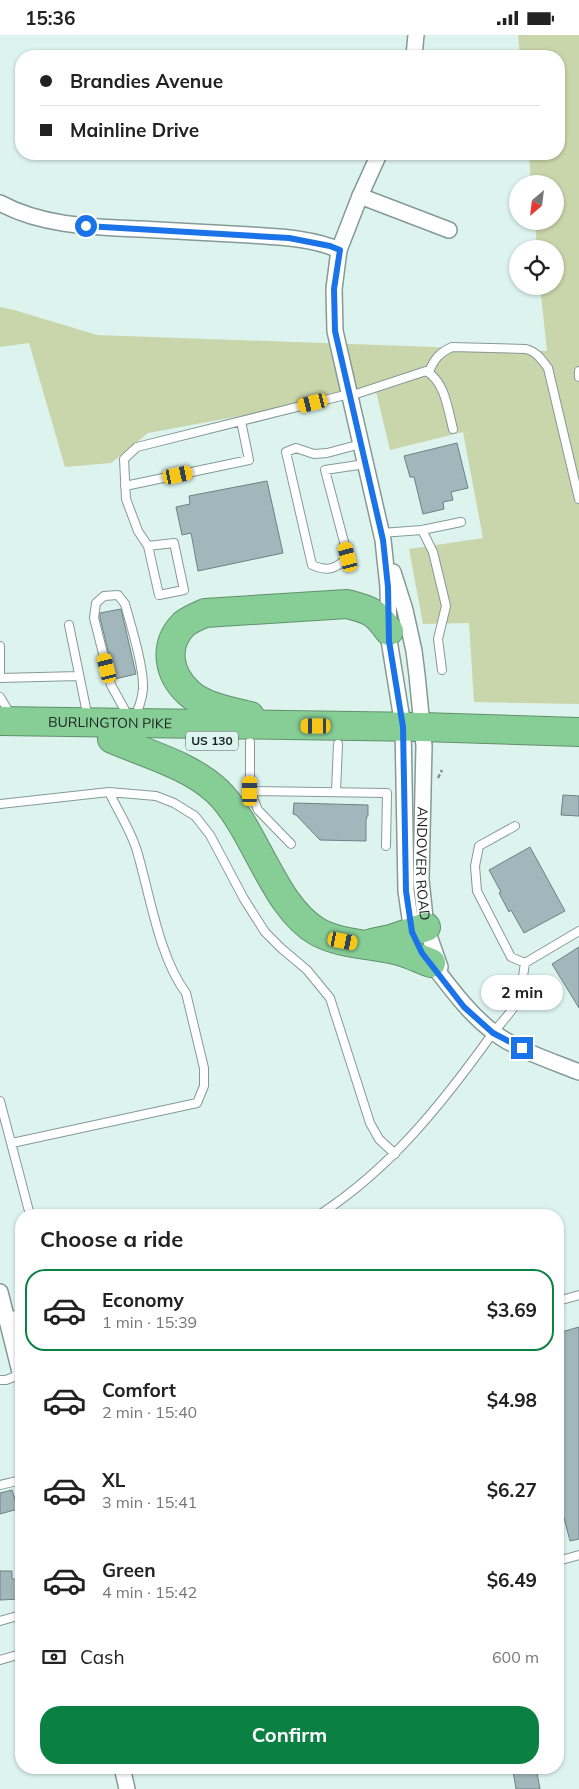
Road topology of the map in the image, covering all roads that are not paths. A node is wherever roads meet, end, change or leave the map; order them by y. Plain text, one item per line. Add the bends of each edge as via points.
1 (416, 35) edge
2 (415, 50) edge
3 (376, 160) edge
4 (360, 196) junction
5 (0, 203) edge
6 (449, 230) dead end
7 (340, 250) junction
8 (579, 371) edge
9 (429, 372) junction
10 (579, 377) edge
11 (349, 395) junction
12 (241, 421) junction
13 (453, 429) dead end
14 (360, 444) junction
15 (365, 464) junction
16 (126, 486) junction
17 (579, 499) edge
18 (461, 522) dead end
19 (422, 530) junction
20 (382, 536) junction
21 (148, 546) junction
22 (69, 625) dead end
23 (389, 631) junction
24 (0, 646) edge
25 (442, 670) dead end
26 (0, 674) edge
27 (79, 676) junction
28 (0, 678) edge
29 (0, 697) edge
30 (88, 722) junction
31 (5, 726) edge
32 (280, 726) junction
33 (122, 731) junction
34 (579, 732) edge
35 (413, 736) junction
36 (250, 742) junction
37 (338, 744) junction
38 (579, 749) edge
39 (109, 791) junction
40 (250, 791) junction
41 (336, 792) junction
42 (0, 804) edge
43 (514, 826) dead end
44 (291, 844) dead end
45 (386, 846) dead end
46 (419, 929) junction
47 (579, 931) edge
48 (363, 945) junction
49 (525, 963) junction
50 (437, 971) junction
51 (493, 1033) junction
52 (579, 1072) edge
53 (0, 1101) edge
54 (12, 1143) junction
55 (395, 1154) junction
56 (28, 1209) edge
57 (327, 1209) edge
58 (0, 1293) edge
59 (579, 1295) edge
60 (564, 1299) edge
61 (3, 1319) edge
62 (15, 1356) edge
63 (15, 1377) edge
64 (0, 1380) edge
65 (15, 1481) edge
66 (0, 1485) edge
67 (579, 1555) edge
68 (564, 1559) edge
69 (15, 1617) edge
70 (0, 1621) edge
71 (15, 1656) edge
72 (0, 1660) edge
73 (124, 1774) edge
74 (127, 1789) edge

1 - 2 street
3 - 4 street, ANDOVER ROAD
4 - 6 street
4 - 7 street, ANDOVER ROAD
5 - 7 street via 41,219 86,226 289,238
7 - 11 street, ANDOVER ROAD via 334,289 335,331
8 - 10 lane
9 - 11 lane
9 - 13 lane via 435,375 446,400
9 - 17 lane via 434,359 452,347 526,349 539,356 548,368
11 - 12 lane
11 - 14 street, ANDOVER ROAD
12 - 16 lane via 137,447 124,459
12 - 16 lane via 249,460
14 - 15 street, ANDOVER ROAD
14 - 15 lane via 327,453 314,454 296,448 286,453 312,565 323,570 339,566 348,557 325,470
15 - 20 street, ANDOVER ROAD
16 - 21 lane via 126,499 138,531
18 - 19 lane
19 - 20 lane
19 - 25 lane via 433,552 446,606 438,639
20 - 23 street, ANDOVER ROAD
20 - 35 street, ANDOVER ROAD via 414,651
21 - 21 lane via 159,595 184,590 174,543
22 - 27 lane
23 - 32 highway via 368,609 347,604 205,613 185,624 171,643 171,661 175,676 190,693 209,704
23 - 35 street, ANDOVER ROAD
24 - 26 lane
27 - 28 lane
27 - 30 lane
29 - 31 lane
30 - 31 highway, BURLINGTON PIKE / US 130
30 - 33 highway, BURLINGTON PIKE / US 130
31 - 33 highway, BURLINGTON PIKE / US 130
32 - 33 highway, BURLINGTON PIKE / US 130
32 - 35 highway, BURLINGTON PIKE / US 130
33 - 33 lane via 94,618 96,603 104,596 118,595 125,604 142,675 143,690 138,711
33 - 36 highway, BURLINGTON PIKE / US 130
33 - 48 highway via 217,791 231,807 299,917 318,932
34 - 35 highway, BURLINGTON PIKE / US 130
35 - 37 highway, BURLINGTON PIKE / US 130
35 - 38 highway, BURLINGTON PIKE / US 130
35 - 46 street, ANDOVER ROAD via 420,880
35 - 46 street, ANDOVER ROAD via 406,891
36 - 37 highway, BURLINGTON PIKE / US 130
36 - 40 lane
37 - 41 lane
39 - 42 lane
39 - 54 lane via 136,848 168,961 186,993 204,1068 204,1086 197,1103
39 - 55 lane via 156,796 195,816 265,932 307,970 330,998 370,1123 379,1139
40 - 41 lane
40 - 44 lane via 258,810
41 - 45 lane via 387,793
43 - 49 lane via 479,846 475,866 477,891 511,957
46 - 48 highway
46 - 50 street, ANDOVER ROAD via 422,953
47 - 49 lane
48 - 50 highway via 399,951
49 - 51 lane via 518,1002
50 - 51 street, ANDOVER ROAD via 464,1007
51 - 52 street, ANDOVER ROAD
51 - 55 lane via 449,1094
53 - 54 lane
54 - 56 lane
55 - 57 lane
58 - 61 street
59 - 60 lane
61 - 62 street
63 - 64 lane
65 - 66 lane
67 - 68 lane
69 - 70 lane
71 - 72 lane
73 - 74 street

